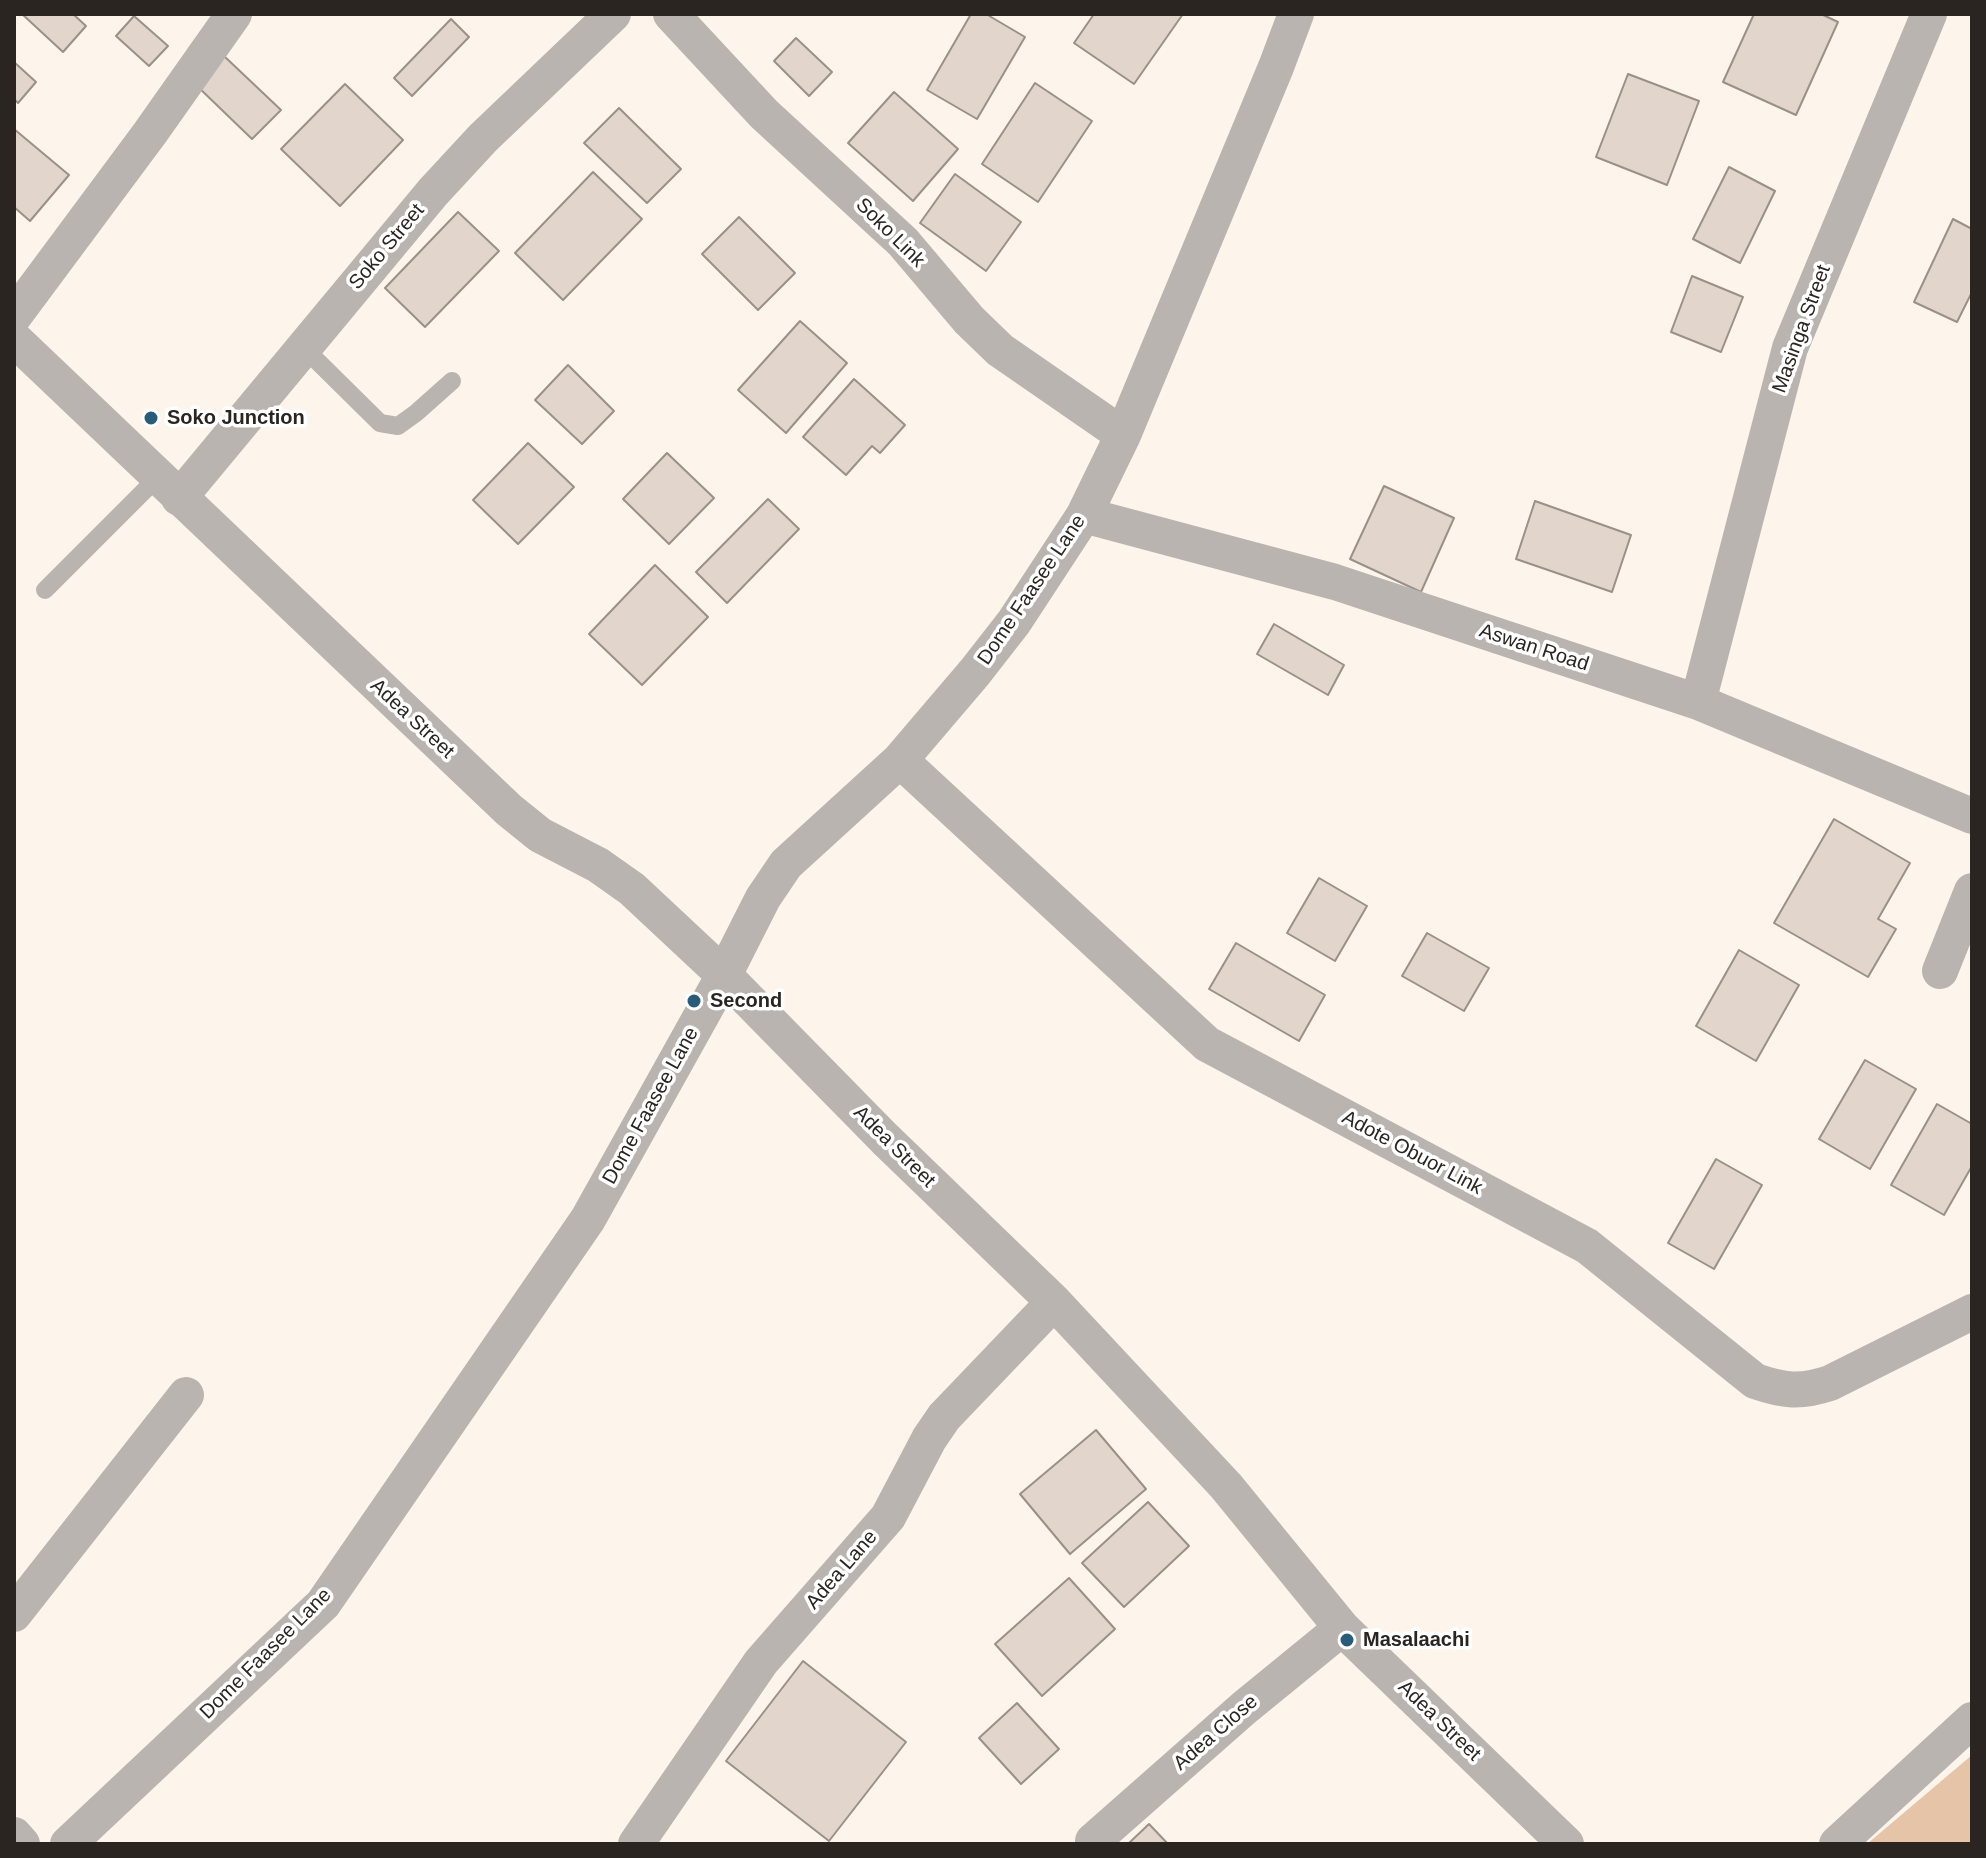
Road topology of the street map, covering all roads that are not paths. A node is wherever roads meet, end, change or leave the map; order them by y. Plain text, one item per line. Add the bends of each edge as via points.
1 (234, 14) edge
2 (613, 14) edge
3 (671, 14) edge
4 (1296, 14) edge
5 (1929, 14) edge
6 (14, 316) edge
7 (303, 347) junction
8 (19, 354) edge
9 (452, 381) dead end
10 (1123, 435) junction
11 (168, 488) junction
12 (1084, 515) junction
13 (45, 590) dead end
14 (1698, 702) junction
15 (900, 760) junction
16 (1972, 816) edge
17 (1972, 891) edge
18 (1940, 971) dead end
19 (724, 975) junction
20 (1054, 1302) junction
21 (1972, 1312) edge
22 (186, 1395) dead end
23 (14, 1614) edge
24 (1342, 1628) junction
25 (1972, 1720) edge
26 (14, 1835) edge
27 (1093, 1841) dead end
28 (22, 1844) edge
29 (68, 1844) edge
30 (636, 1844) edge
31 (1566, 1844) edge
32 (1837, 1844) edge

1 - 6 street
2 - 7 street, Soko Street via 453,171
3 - 10 street, Soko Link via 764,114 903,242 1000,350
4 - 10 street, Dome Faasee Lane
5 - 14 street, Masinga Street via 1790,348
7 - 9 lane via 380,423 398,426
7 - 11 street, Soko Street
8 - 11 street, Adea Street
10 - 12 street, Dome Faasee Lane
11 - 13 lane
11 - 19 street, Adea Street via 509,810 540,835 632,889
12 - 14 street, Aswan Road via 1335,582
12 - 15 street, Dome Faasee Lane via 1014,622
14 - 16 street, Aswan Road
15 - 19 street, Dome Faasee Lane via 786,864
15 - 21 street, Adote Obuor Link via 1207,1044 1587,1246 1755,1381 1781,1390 1810,1390
17 - 18 street
19 - 20 street, Adea Street
19 - 29 street, Dome Faasee Lane via 588,1219 323,1604
20 - 24 street, Adea Street via 1226,1486
20 - 30 street, Adea Lane via 944,1417 888,1517 761,1662
22 - 23 street
24 - 27 street, Adea Close
24 - 31 street, Adea Street
25 - 32 street
26 - 28 street

